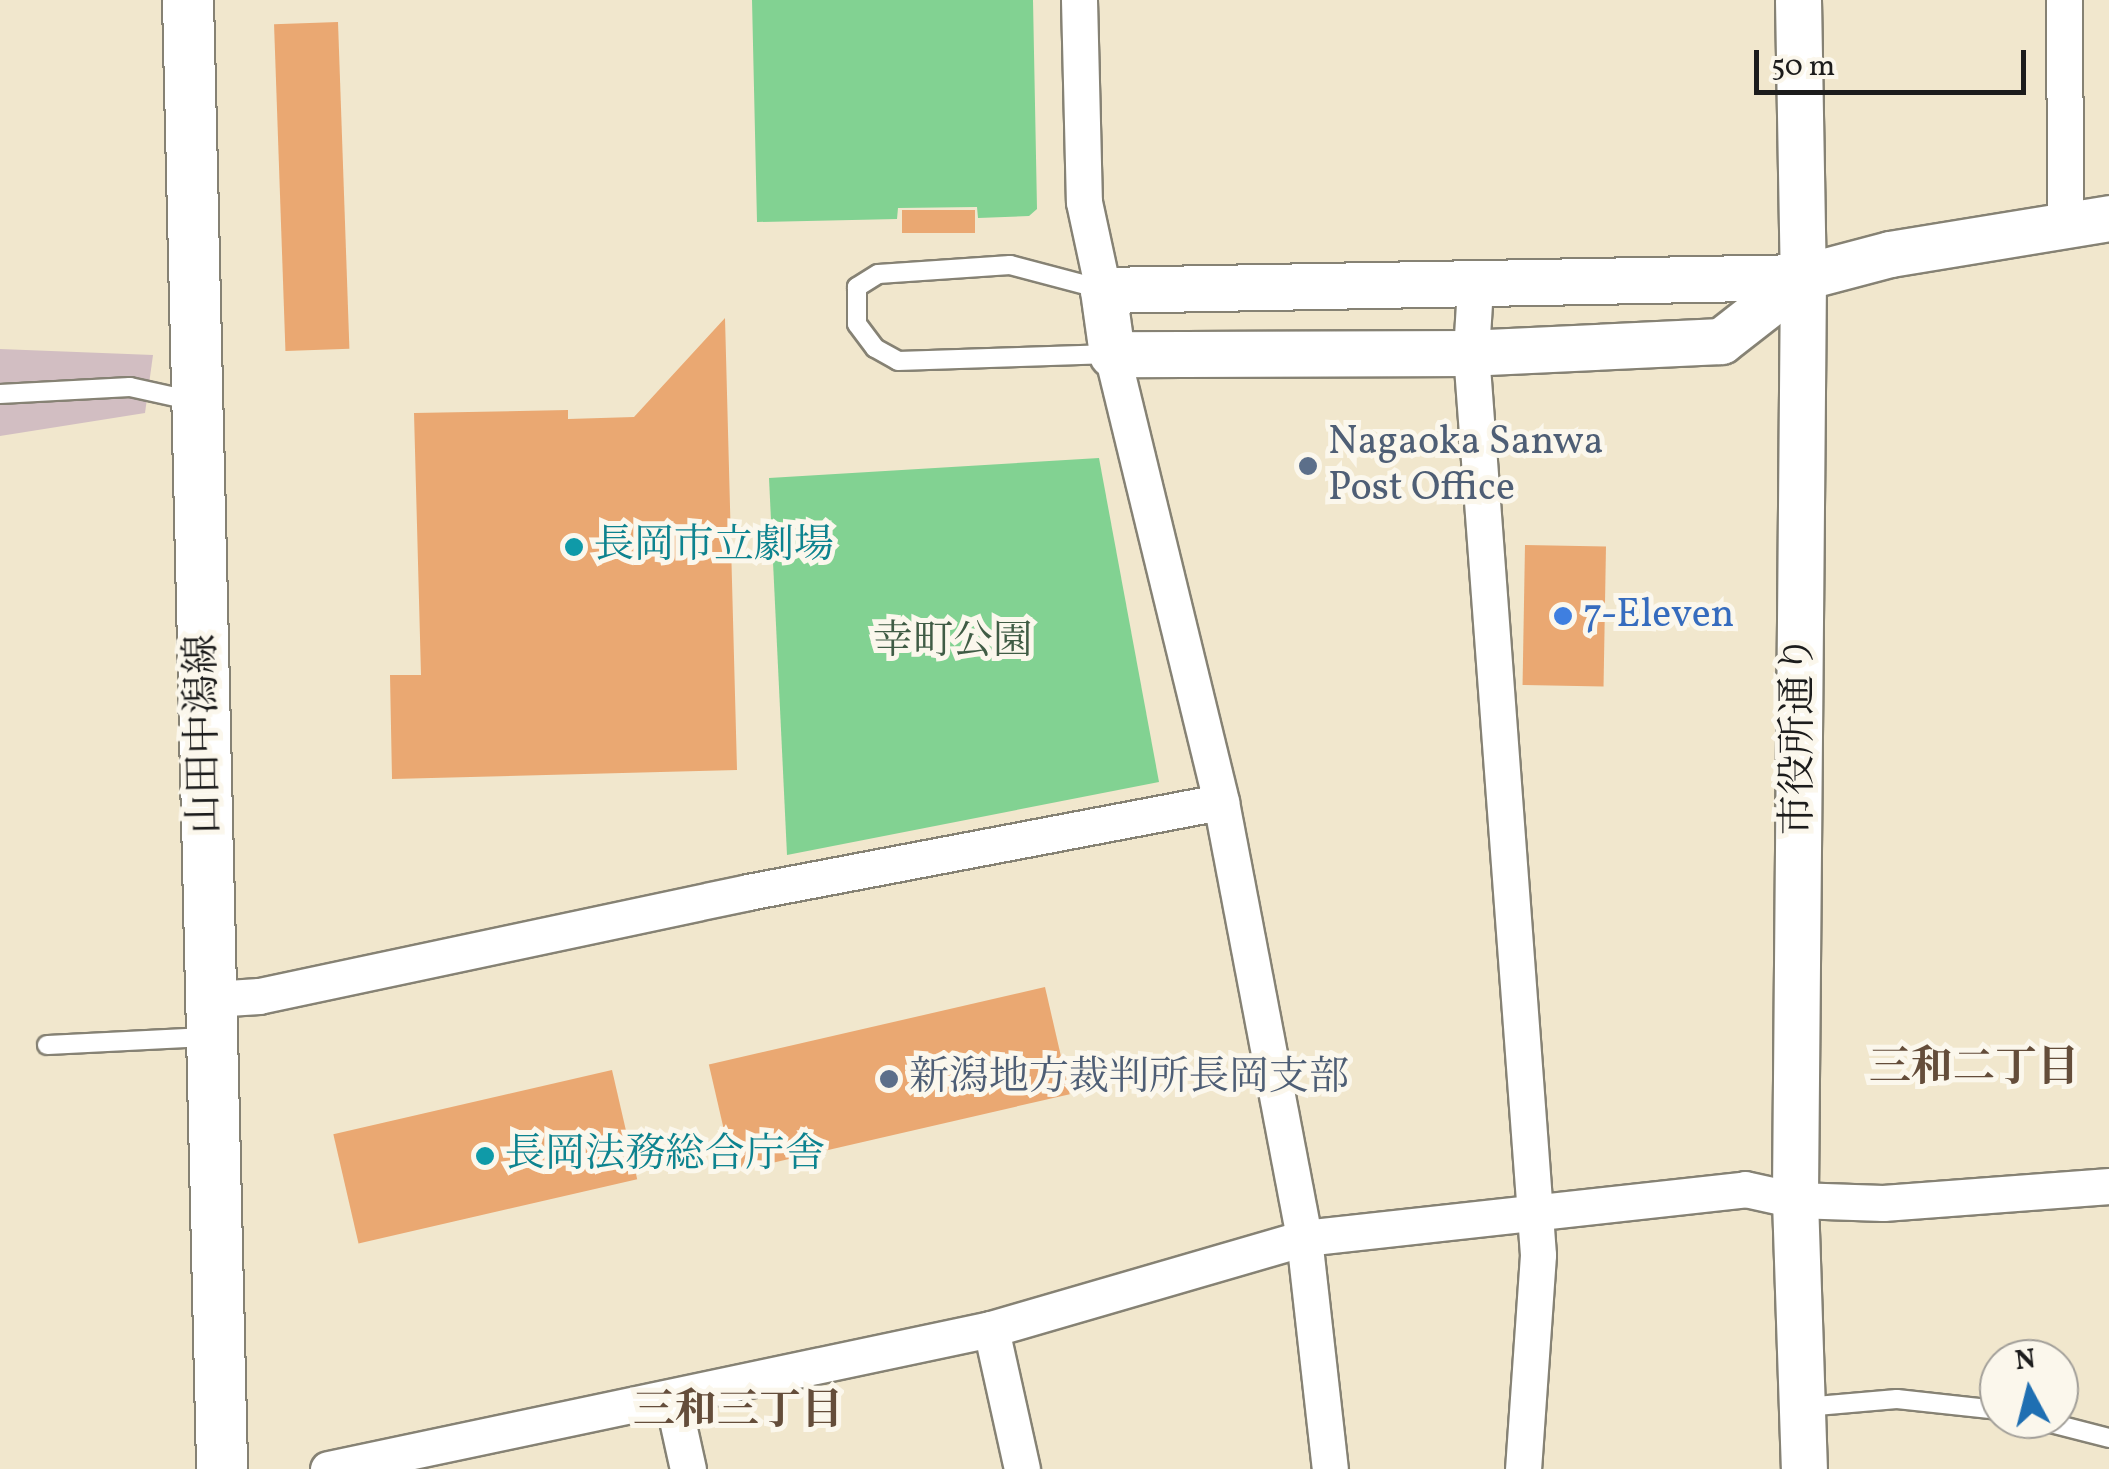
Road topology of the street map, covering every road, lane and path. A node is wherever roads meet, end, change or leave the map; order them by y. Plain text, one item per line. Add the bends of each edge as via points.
1 (188, 0) edge
2 (1079, 0) edge
3 (1798, 0) edge
4 (2064, 0) edge
5 (2109, 218) edge
6 (2065, 226) junction
7 (1803, 277) junction
8 (1475, 287) junction
9 (1102, 290) junction
10 (1471, 353) junction
11 (1112, 354) junction
12 (0, 394) edge
13 (199, 402) junction
14 (1222, 802) junction
15 (212, 1018) junction
16 (47, 1045) dead end
17 (2109, 1186) edge
18 (1794, 1200) junction
19 (1536, 1212) junction
20 (1304, 1238) junction
21 (992, 1329) junction
22 (672, 1397) junction
23 (1805, 1406) junction
24 (1979, 1408) edge
25 (2079, 1430) edge
26 (2109, 1438) edge
27 (439, 1459) edge
28 (222, 1469) edge
29 (328, 1469) edge
30 (688, 1469) edge
31 (1022, 1469) edge
32 (1330, 1469) edge
33 (1523, 1469) edge
34 (1804, 1469) edge

1 - 13 main road, 山田中潟線
2 - 9 street via 1084,202
3 - 7 street, 市役所通り
4 - 6 street
5 - 6 street
6 - 7 street via 1890,254
7 - 8 street
7 - 10 street via 1721,342
7 - 18 street, 市役所通り
8 - 9 street
8 - 10 street
9 - 11 street
9 - 11 lane via 1010,265 878,274 857,287 856,324 875,348 898,360
10 - 11 street
10 - 19 street
11 - 14 street
12 - 13 lane via 130,387
13 - 15 main road, 山田中潟線
14 - 15 street via 748,892 259,996
14 - 20 street
15 - 16 lane
15 - 28 main road, 山田中潟線
17 - 18 street via 1882,1204
18 - 19 street via 1745,1189
18 - 23 street, 市役所通り
19 - 20 street
19 - 33 street
20 - 21 street
20 - 32 street
21 - 22 street
21 - 31 street
22 - 27 street
22 - 30 street
23 - 24 lane via 1897,1399
23 - 34 street, 市役所通り
25 - 26 lane
27 - 29 street

